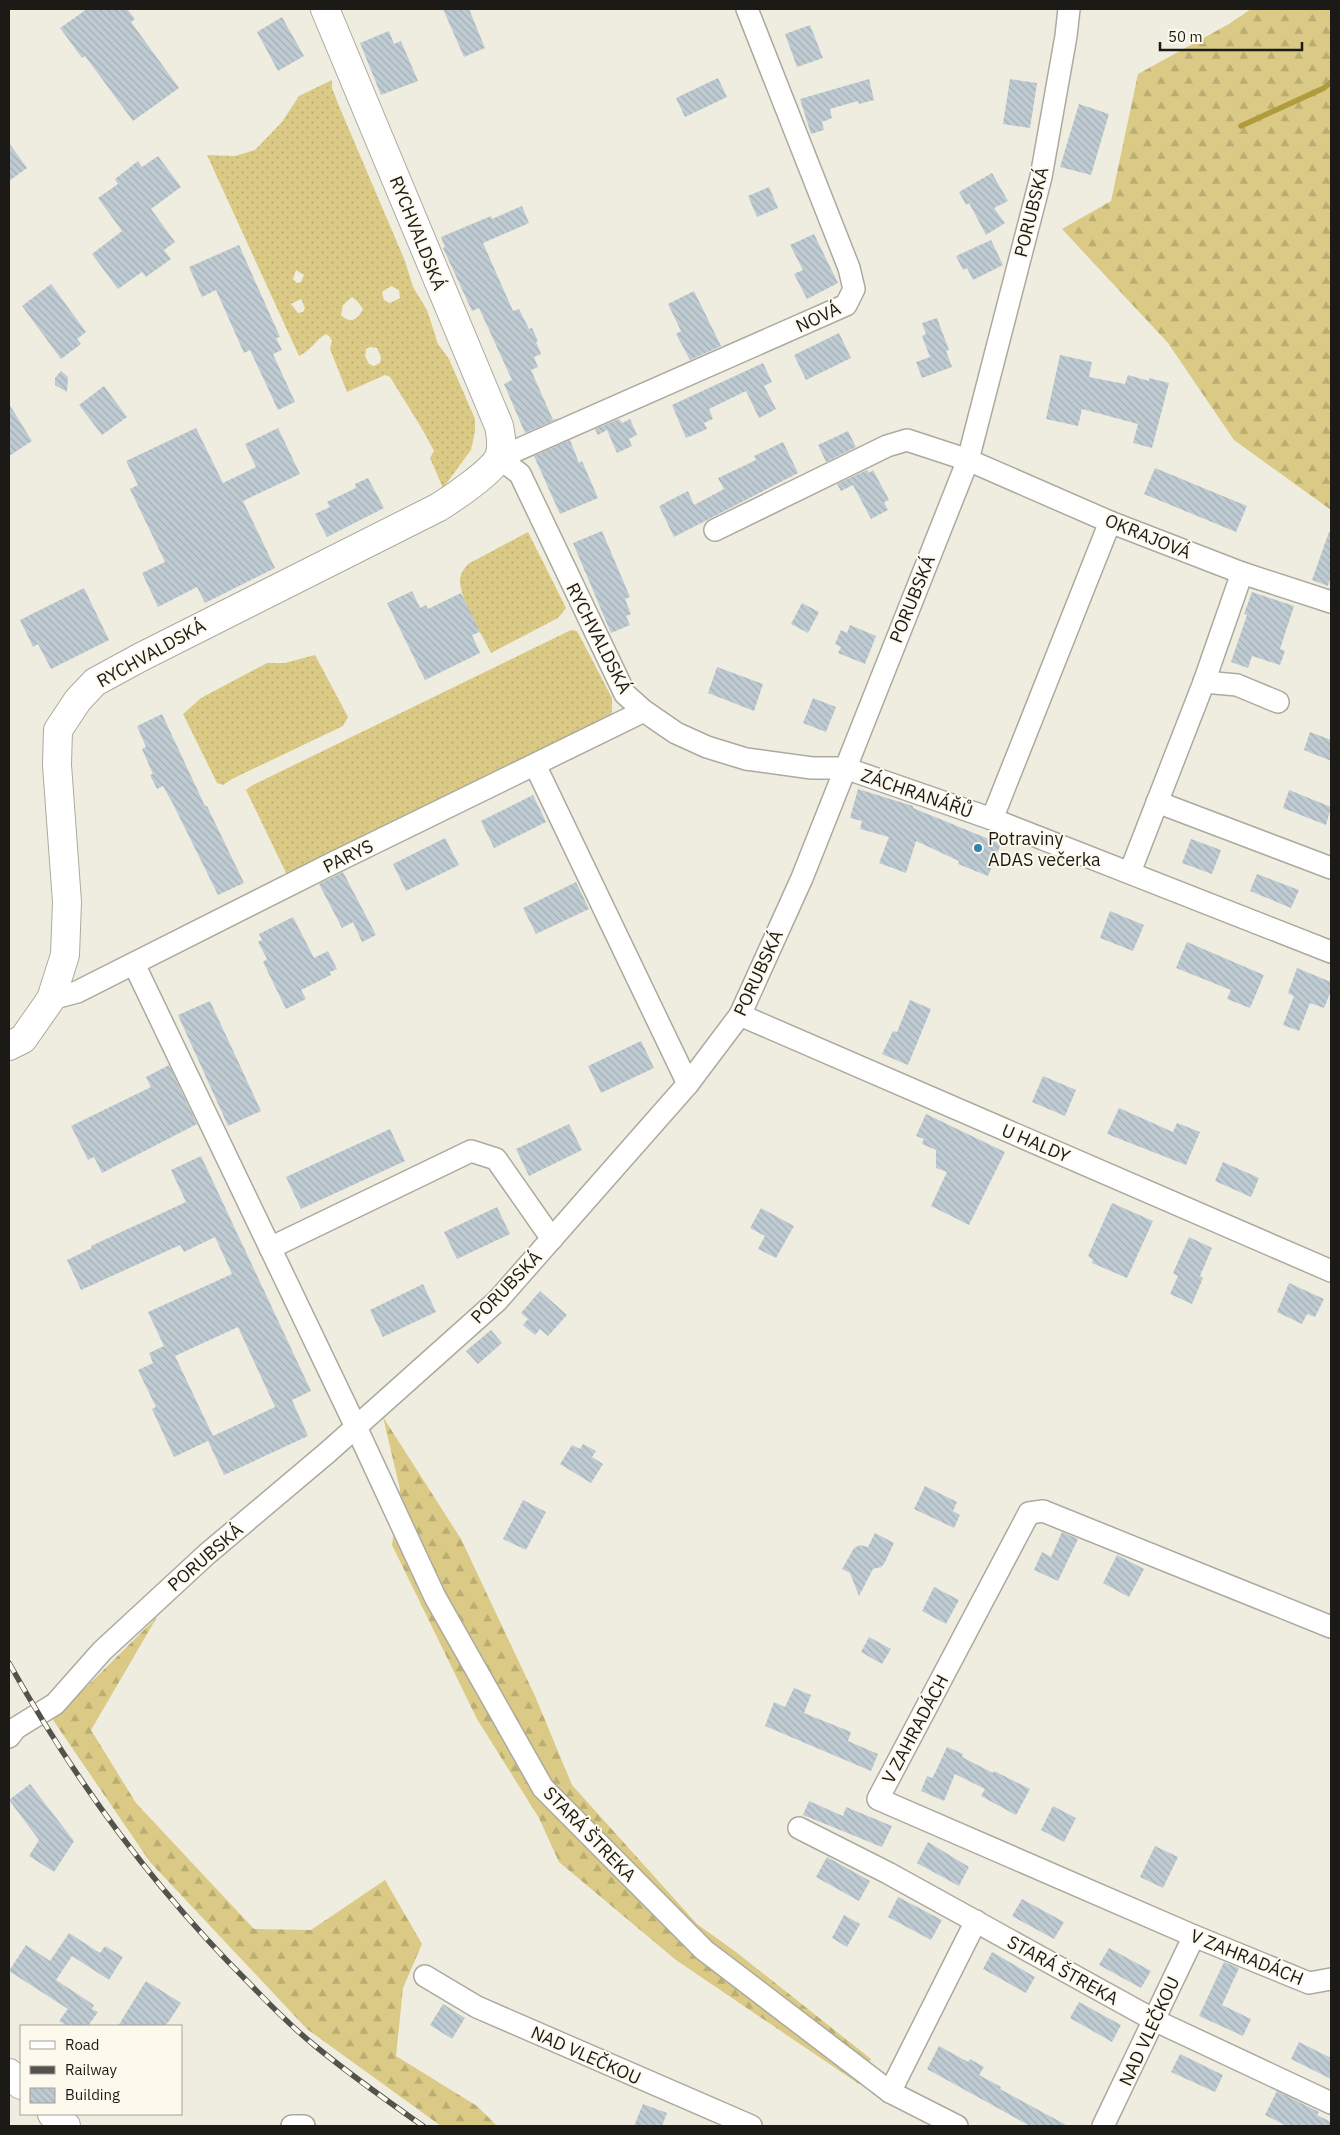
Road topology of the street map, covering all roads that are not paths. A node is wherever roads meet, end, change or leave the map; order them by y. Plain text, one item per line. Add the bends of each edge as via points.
1 (325, 9) edge
2 (747, 9) edge
3 (1069, 9) edge
4 (499, 458) junction
5 (968, 460) junction
6 (1110, 522) junction
7 (715, 530) dead end
8 (1242, 573) junction
9 (1331, 602) edge
10 (1204, 682) junction
11 (1278, 702) dead end
12 (644, 711) junction
13 (535, 766) junction
14 (845, 768) junction
15 (1157, 802) junction
16 (992, 819) junction
17 (1331, 868) edge
18 (1130, 872) junction
19 (1331, 952) edge
20 (134, 964) junction
21 (51, 999) junction
22 (740, 1015) junction
23 (9, 1046) edge
24 (688, 1084) junction
25 (552, 1239) junction
26 (270, 1248) junction
27 (1331, 1271) edge
28 (356, 1427) junction
29 (1331, 1627) edge
30 (9, 1737) edge
31 (799, 1828) dead end
32 (976, 1921) junction
33 (1194, 1936) junction
34 (426, 1976) dead end
35 (1331, 1979) edge
36 (1154, 2020) junction
37 (9, 2073) edge
38 (20, 2084) edge
39 (890, 2092) junction
40 (1331, 2103) edge
41 (53, 2115) edge
42 (66, 2126) edge
43 (292, 2126) edge
44 (304, 2126) edge
45 (751, 2126) edge
46 (957, 2126) edge
47 (1103, 2126) edge

1 - 4 street, RYCHVALDSKÁ via 499,426 502,442
2 - 4 street, NOVÁ via 849,268 854,289 846,306
3 - 5 street, PORUBSKÁ via 1041,177
4 - 12 street, RYCHVALDSKÁ via 520,474 625,694
4 - 21 street, RYCHVALDSKÁ via 440,507 141,657 95,682 78,700 58,730 57,765 67,902 65,955
5 - 6 street, OKRAJOVÁ
5 - 7 street via 907,440 887,446
5 - 14 street, PORUBSKÁ
6 - 8 street, OKRAJOVÁ
6 - 16 street
8 - 9 street, OKRAJOVÁ
8 - 10 street
10 - 11 street via 1237,685
10 - 15 street
12 - 13 street, PARYS
12 - 14 street, RYCHVALDSKÁ via 699,744 746,759 812,768
13 - 20 street, PARYS
13 - 24 street
14 - 16 street, ZÁCHRANÁŘŮ
14 - 22 street, PORUBSKÁ via 802,878
15 - 17 street
15 - 18 street
16 - 18 street, ZÁCHRANÁŘŮ
18 - 19 street, ZÁCHRANÁŘŮ
20 - 21 street, PARYS via 77,992
20 - 26 street, STARÁ ŠTREKA
21 - 23 street, RYCHVALDSKÁ via 23,1039
22 - 24 street, PORUBSKÁ
22 - 27 street, U HALDY
24 - 25 street, PORUBSKÁ
25 - 26 street via 496,1159 471,1152
25 - 28 street, PORUBSKÁ via 497,1301
26 - 28 street, STARÁ ŠTREKA
28 - 30 street, PORUBSKÁ via 200,1560 102,1650 55,1704 16,1728
28 - 39 street, STARÁ ŠTREKA via 436,1598 543,1788 704,1950
29 - 33 street, V ZAHRADÁCH via 1043,1511 1029,1514 878,1799
31 - 32 street, STARÁ ŠTREKA
32 - 36 street, STARÁ ŠTREKA
32 - 39 street
33 - 35 street, V ZAHRADÁCH via 1309,1983
33 - 36 street, NAD VLEČKOU
34 - 45 street, NAD VLEČKOU via 477,2007
36 - 40 street, STARÁ ŠTREKA
36 - 47 street, NAD VLEČKOU
37 - 38 street
39 - 46 street, STARÁ ŠTREKA
41 - 42 street
43 - 44 street

